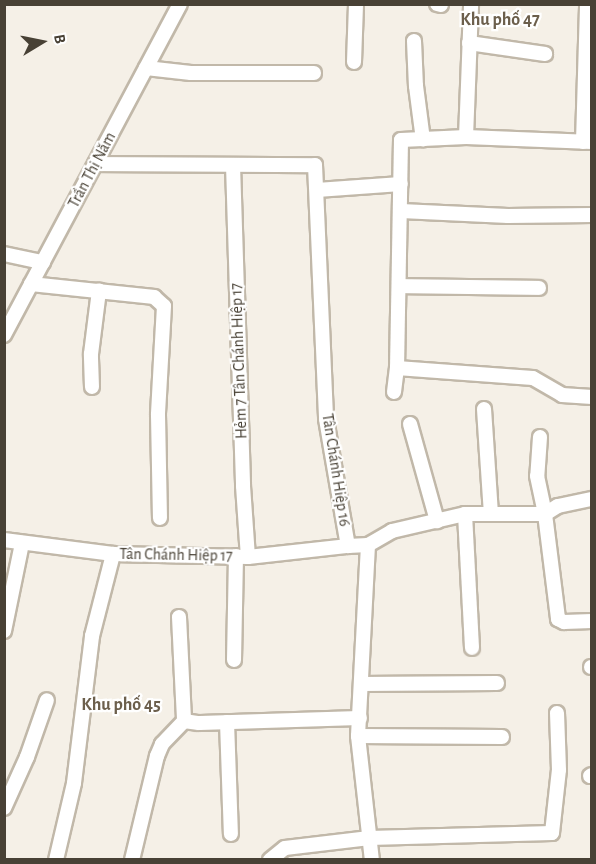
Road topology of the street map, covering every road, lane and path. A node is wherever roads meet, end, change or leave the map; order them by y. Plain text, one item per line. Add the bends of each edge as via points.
1 (180, 4) edge
2 (356, 4) edge
3 (471, 4) edge
4 (587, 4) edge
5 (414, 41) dead end
6 (469, 43) junction
7 (545, 54) dead end
8 (354, 62) dead end
9 (146, 68) junction
10 (314, 73) dead end
11 (466, 137) junction
12 (423, 140) junction
13 (587, 142) edge
14 (95, 164) junction
15 (233, 165) junction
16 (401, 184) junction
17 (317, 190) junction
18 (401, 211) junction
19 (591, 215) edge
20 (4, 254) edge
21 (43, 262) junction
22 (31, 284) junction
23 (399, 286) junction
24 (539, 288) dead end
25 (99, 291) junction
26 (4, 335) edge
27 (398, 368) junction
28 (92, 387) dead end
29 (394, 392) dead end
30 (591, 397) edge
31 (484, 409) dead end
32 (410, 424) dead end
33 (540, 437) dead end
34 (591, 499) edge
35 (465, 514) junction
36 (490, 514) junction
37 (545, 514) junction
38 (160, 518) dead end
39 (437, 520) junction
40 (4, 540) edge
41 (22, 543) junction
42 (368, 545) junction
43 (348, 546) junction
44 (113, 554) junction
45 (242, 557) junction
46 (179, 616) dead end
47 (591, 621) edge
48 (4, 631) edge
49 (472, 648) dead end
50 (234, 660) dead end
51 (497, 683) dead end
52 (361, 684) junction
53 (46, 700) dead end
54 (557, 713) dead end
55 (360, 718) junction
56 (184, 721) junction
57 (227, 722) junction
58 (358, 736) junction
59 (502, 737) dead end
60 (4, 808) edge
61 (231, 834) dead end
62 (369, 838) junction
63 (56, 860) edge
64 (132, 860) edge
65 (270, 860) edge
66 (372, 860) edge

1 - 9 street, Trần Thị Năm
2 - 8 street
3 - 6 street
4 - 13 street
5 - 12 street
6 - 7 street
6 - 11 street
9 - 10 street via 191,73
9 - 14 street, Trần Thị Năm
11 - 12 street
11 - 13 street
12 - 16 street via 401,140
14 - 15 street
14 - 21 street, Trần Thị Năm
15 - 17 street, Tân Chánh Hiệp 16 via 315,165
15 - 45 street, Hẻm 7 Tân Chánh Hiệp 17
16 - 17 street
16 - 18 street
17 - 43 street, Tân Chánh Hiệp 16 via 326,419
18 - 19 street
18 - 23 street
20 - 21 street
21 - 22 street, Trần Thị Năm
22 - 25 street
22 - 26 street, Trần Thị Năm
23 - 24 street
23 - 27 street
25 - 28 street via 91,354
25 - 38 street via 154,297 164,306 158,415
27 - 29 street
27 - 30 street via 533,378 562,395
31 - 36 street
32 - 39 street
33 - 37 street via 537,476
34 - 37 street via 558,506
35 - 36 street
35 - 39 street
35 - 49 street
36 - 37 street
37 - 47 street via 558,619
39 - 42 street via 392,531
40 - 41 street, Tân Chánh Hiệp 17
41 - 44 street, Tân Chánh Hiệp 17
41 - 48 street
42 - 43 street, Tân Chánh Hiệp 16
42 - 52 street, Tân Chánh Hiệp 16
43 - 45 street, Tân Chánh Hiệp 17
44 - 45 street, Tân Chánh Hiệp 17
44 - 63 street via 92,636 74,783
45 - 50 street, Hẻm 7 Tân Chánh Hiệp 17
46 - 56 street
51 - 52 street
52 - 55 street, Tân Chánh Hiệp 16
53 - 60 street
54 - 62 street via 559,770 552,833
55 - 57 street
55 - 58 street, Tân Chánh Hiệp 16
56 - 57 street
56 - 64 street via 162,744 157,756
57 - 61 street
58 - 59 street
58 - 62 street, Tân Chánh Hiệp 16
62 - 65 street via 285,848
62 - 66 street, Tân Chánh Hiệp 16

